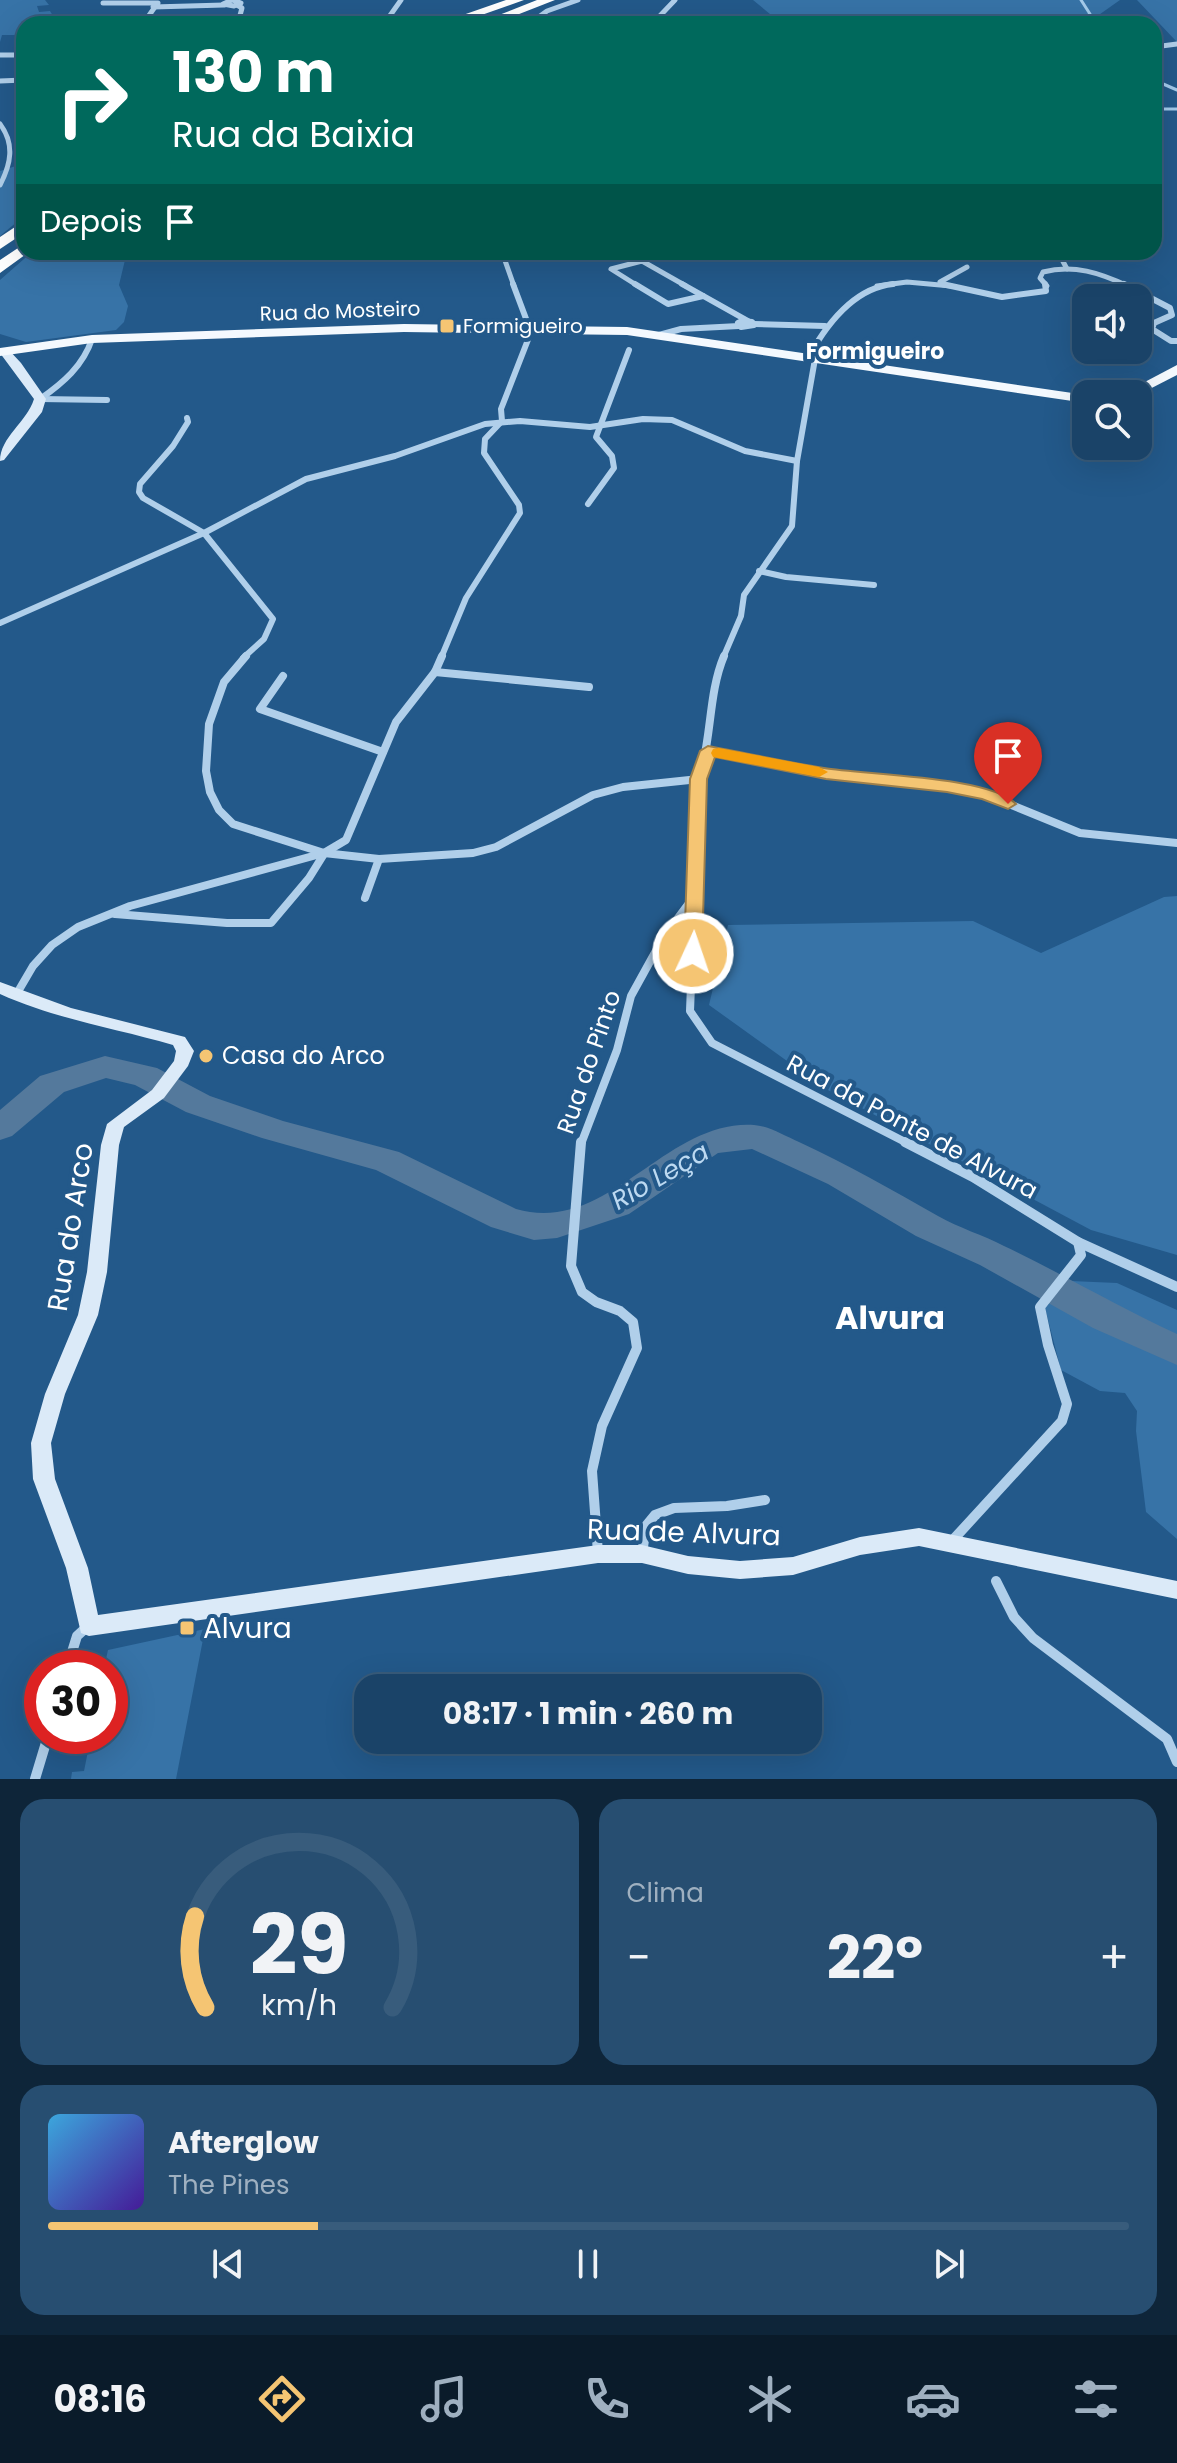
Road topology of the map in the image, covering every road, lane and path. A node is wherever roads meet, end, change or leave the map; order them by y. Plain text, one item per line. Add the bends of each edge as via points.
1 (493, 0) edge
2 (518, 0) edge
3 (549, 0) edge
4 (578, 0) edge
5 (675, 0) edge
6 (242, 2) edge
7 (103, 3) dead end
8 (157, 3) edge
9 (458, 16) edge
10 (466, 16) edge
11 (500, 16) edge
12 (540, 16) edge
13 (660, 16) edge
14 (0, 124) edge
15 (0, 185) edge
16 (16, 255) edge
17 (505, 260) edge
18 (1062, 260) edge
19 (967, 267) dead end
20 (0, 268) edge
21 (1067, 269) junction
22 (939, 283) junction
23 (703, 296) junction
24 (751, 322) junction
25 (825, 326) junction
26 (530, 329) junction
27 (659, 335) junction
28 (690, 336) junction
29 (92, 339) junction
30 (1175, 342) edge
31 (1, 349) edge
32 (629, 350) dead end
33 (812, 358) junction
34 (1177, 369) edge
35 (1152, 382) edge
36 (1072, 397) edge
37 (40, 399) junction
38 (107, 400) dead end
39 (187, 418) dead end
40 (502, 421) junction
41 (601, 426) junction
42 (0, 457) edge
43 (797, 461) junction
44 (588, 504) dead end
45 (204, 533) junction
46 (759, 571) junction
47 (874, 585) dead end
48 (0, 623) edge
49 (435, 672) junction
50 (283, 676) dead end
51 (589, 687) dead end
52 (708, 751) junction
53 (383, 752) junction
54 (699, 779) junction
55 (1177, 843) edge
56 (324, 853) junction
57 (379, 859) junction
58 (696, 894) junction
59 (365, 898) dead end
60 (111, 914) junction
61 (8, 991) edge
62 (1078, 1242) junction
63 (1177, 1287) edge
64 (765, 1500) dead end
65 (950, 1543) junction
66 (598, 1554) junction
67 (642, 1554) junction
68 (996, 1581) dead end
69 (1177, 1590) edge
70 (89, 1626) junction
71 (73, 1650) edge
72 (1172, 1738) edge
73 (43, 1754) edge
74 (1177, 1762) edge
75 (35, 1779) edge

1 - 9 highway
2 - 10 highway
3 - 11 highway
4 - 12 street
5 - 13 street
6 - 8 street
7 - 8 street
14 - 15 street via 8,133 11,158
16 - 20 highway
17 - 26 street
18 - 21 street
19 - 22 street
21 - 22 street via 1043,272 1046,291 1022,296 995,296
21 - 30 street via 1117,280 1170,308 1172,315 1152,329
22 - 25 street via 868,288
23 - 23 street via 642,261 611,269 668,304
23 - 24 street
24 - 25 street
24 - 28 street
25 - 33 street, Rua da Ponte de Alvura
26 - 27 main road, Rua do Mosteiro
26 - 29 main road, Rua do Mosteiro
26 - 40 street via 501,409
27 - 28 main road, Rua do Mosteiro
27 - 28 street via 681,329
28 - 33 main road, Rua do Mosteiro
29 - 31 main road, Rua do Mosteiro
29 - 37 street via 74,370
31 - 37 street
32 - 41 street
33 - 36 main road, Rua do Mosteiro
33 - 43 street, Rua da Ponte de Alvura
34 - 35 main road
37 - 38 street
37 - 42 street via 36,412
39 - 45 street via 139,492
40 - 41 street
40 - 45 street via 306,479
40 - 49 street via 485,439 484,453 520,513 466,598
41 - 43 street via 672,420 745,451
41 - 44 street via 596,437 612,456 614,468
43 - 46 street, Rua da Ponte de Alvura via 792,526
45 - 48 street
45 - 56 street via 273,619 263,639 235,666 212,709 207,781 215,807 233,824
46 - 47 street
46 - 52 street, Rua da Ponte de Alvura via 744,595 741,616 717,672
49 - 51 street
49 - 53 street via 396,722
50 - 53 street via 260,709
52 - 54 street, Rua da Ponte de Alvura
52 - 55 street via 826,773 947,786 987,795 1080,833
53 - 56 street via 346,840
54 - 57 street via 593,795 496,847 473,853
54 - 58 street, Rua da Ponte de Alvura
56 - 57 street
56 - 60 street
56 - 60 street via 271,923
57 - 59 street
58 - 62 street, Rua da Ponte de Alvura via 690,1011 712,1043 973,1177
58 - 66 street, Rua do Pinto via 663,938 631,996 617,1050 581,1139 571,1266 582,1292 633,1322 637,1348 602,1426 592,1471
60 - 61 street via 52,945
61 - 70 street, Rua do Arco via 42,1008 179,1041 185,1051 158,1094 116,1124 88,1315 41,1443 44,1479 77,1568
62 - 63 street, Rua da Ponte de Alvura
62 - 65 street via 1081,1255 1040,1307 1067,1404 1062,1421
64 - 67 street via 686,1505 662,1513 648,1521
65 - 67 street, Rua de Alvura via 919,1537 860,1546 793,1566 740,1570
65 - 69 street, Rua de Alvura
66 - 67 street, Rua de Alvura
66 - 70 street, Rua de Alvura
68 - 72 street via 1014,1617 1033,1638
70 - 71 street via 77,1636
72 - 74 street
73 - 75 street

